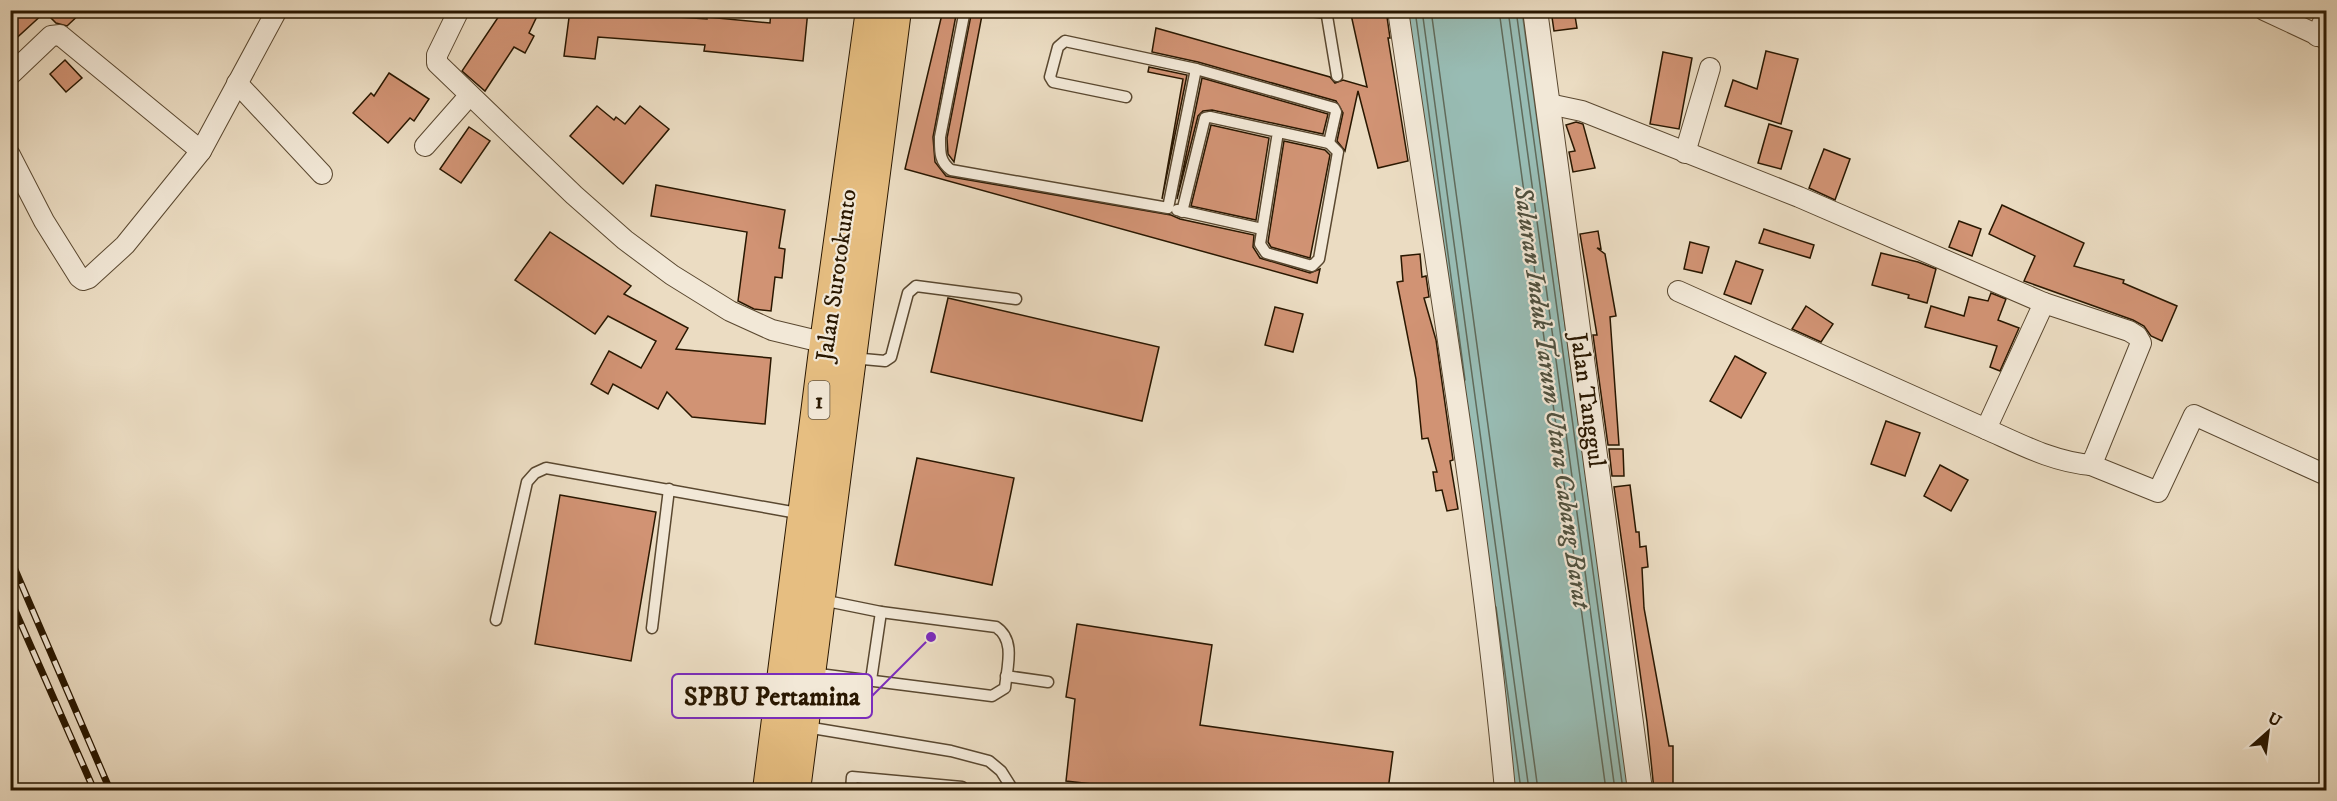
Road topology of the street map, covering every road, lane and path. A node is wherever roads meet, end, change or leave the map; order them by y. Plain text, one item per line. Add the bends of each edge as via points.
1 (277, 10) edge
2 (459, 10) edge
3 (872, 10) edge
4 (895, 10) edge
5 (965, 10) edge
6 (1301, 10) edge
7 (1398, 10) edge
8 (1535, 10) edge
9 (2264, 10) edge
10 (1327, 12) edge
11 (2326, 15) edge
12 (2322, 37) edge
13 (1710, 68) dead end
14 (1196, 69) junction
15 (10, 75) edge
16 (1337, 76) dead end
17 (237, 83) junction
18 (469, 96) junction
19 (1126, 97) dead end
20 (1549, 104) junction
21 (1278, 132) junction
22 (1329, 143) junction
23 (425, 146) dead end
24 (201, 151) junction
25 (1685, 153) junction
26 (10, 155) edge
27 (322, 174) dead end
28 (1168, 208) junction
29 (1182, 212) junction
30 (1262, 229) junction
31 (1678, 291) dead end
32 (1016, 299) dead end
33 (2044, 303) junction
34 (839, 351) junction
35 (1986, 429) junction
36 (2091, 465) junction
37 (2326, 475) edge
38 (669, 489) junction
39 (806, 514) junction
40 (807, 597) junction
41 (881, 612) junction
42 (496, 620) dead end
43 (652, 628) dead end
44 (810, 673) junction
45 (1006, 676) junction
46 (871, 680) junction
47 (1048, 682) dead end
48 (790, 725) junction
49 (962, 787) dead end
50 (769, 790) edge
51 (794, 790) edge
52 (851, 790) edge
53 (1013, 790) edge
54 (1505, 790) edge
55 (1640, 790) edge

1 - 17 street
2 - 18 street via 437,55 437,63
3 - 34 main road, Jalan Surotokunto / 1
4 - 34 main road, Jalan Surotokunto / 1
5 - 28 lane via 940,137 944,164 951,170
6 - 10 lane
7 - 54 street via 1469,488
8 - 20 street, Jalan Tanggul
9 - 12 street
10 - 16 lane
11 - 12 street
13 - 25 street
14 - 19 lane via 1065,41 1058,46 1050,77 1053,82
14 - 22 lane via 1334,108
14 - 28 lane
15 - 24 street via 51,36 60,35
17 - 24 street
17 - 27 street
18 - 23 street
18 - 34 street via 625,240 672,275 741,316
20 - 25 street via 1582,111
20 - 55 street, Jalan Tanggul
21 - 22 lane
21 - 29 lane via 1205,118
21 - 30 lane
22 - 30 lane via 1338,152 1318,262 1312,266 1266,253 1260,244
24 - 26 street via 125,245 87,280 79,277 44,221
25 - 33 street via 1799,197
28 - 29 lane
29 - 30 lane
31 - 35 street
32 - 34 lane via 916,286 908,293 891,357 885,361
33 - 35 street
33 - 36 street via 2129,331 2141,343
34 - 39 main road, Jalan Surotokunto / 1
34 - 40 main road, Jalan Surotokunto / 1 via 835,464
35 - 36 street via 2040,453
36 - 37 street via 2158,492 2194,415
38 - 39 lane
38 - 42 lane via 546,468 535,472 527,482
38 - 43 lane
39 - 40 main road, Jalan Surotokunto / 1
40 - 41 lane
40 - 44 main road, Jalan Surotokunto / 1
40 - 48 main road, Jalan Surotokunto / 1
41 - 45 lane via 996,627 1009,643
41 - 46 lane
44 - 46 lane
44 - 48 main road, Jalan Surotokunto / 1
45 - 46 lane via 1002,692 992,696
45 - 47 lane
48 - 50 main road, Jalan Surotokunto / 1
48 - 51 main road, Jalan Surotokunto / 1
48 - 53 lane via 951,751 989,761
49 - 52 lane via 852,777

